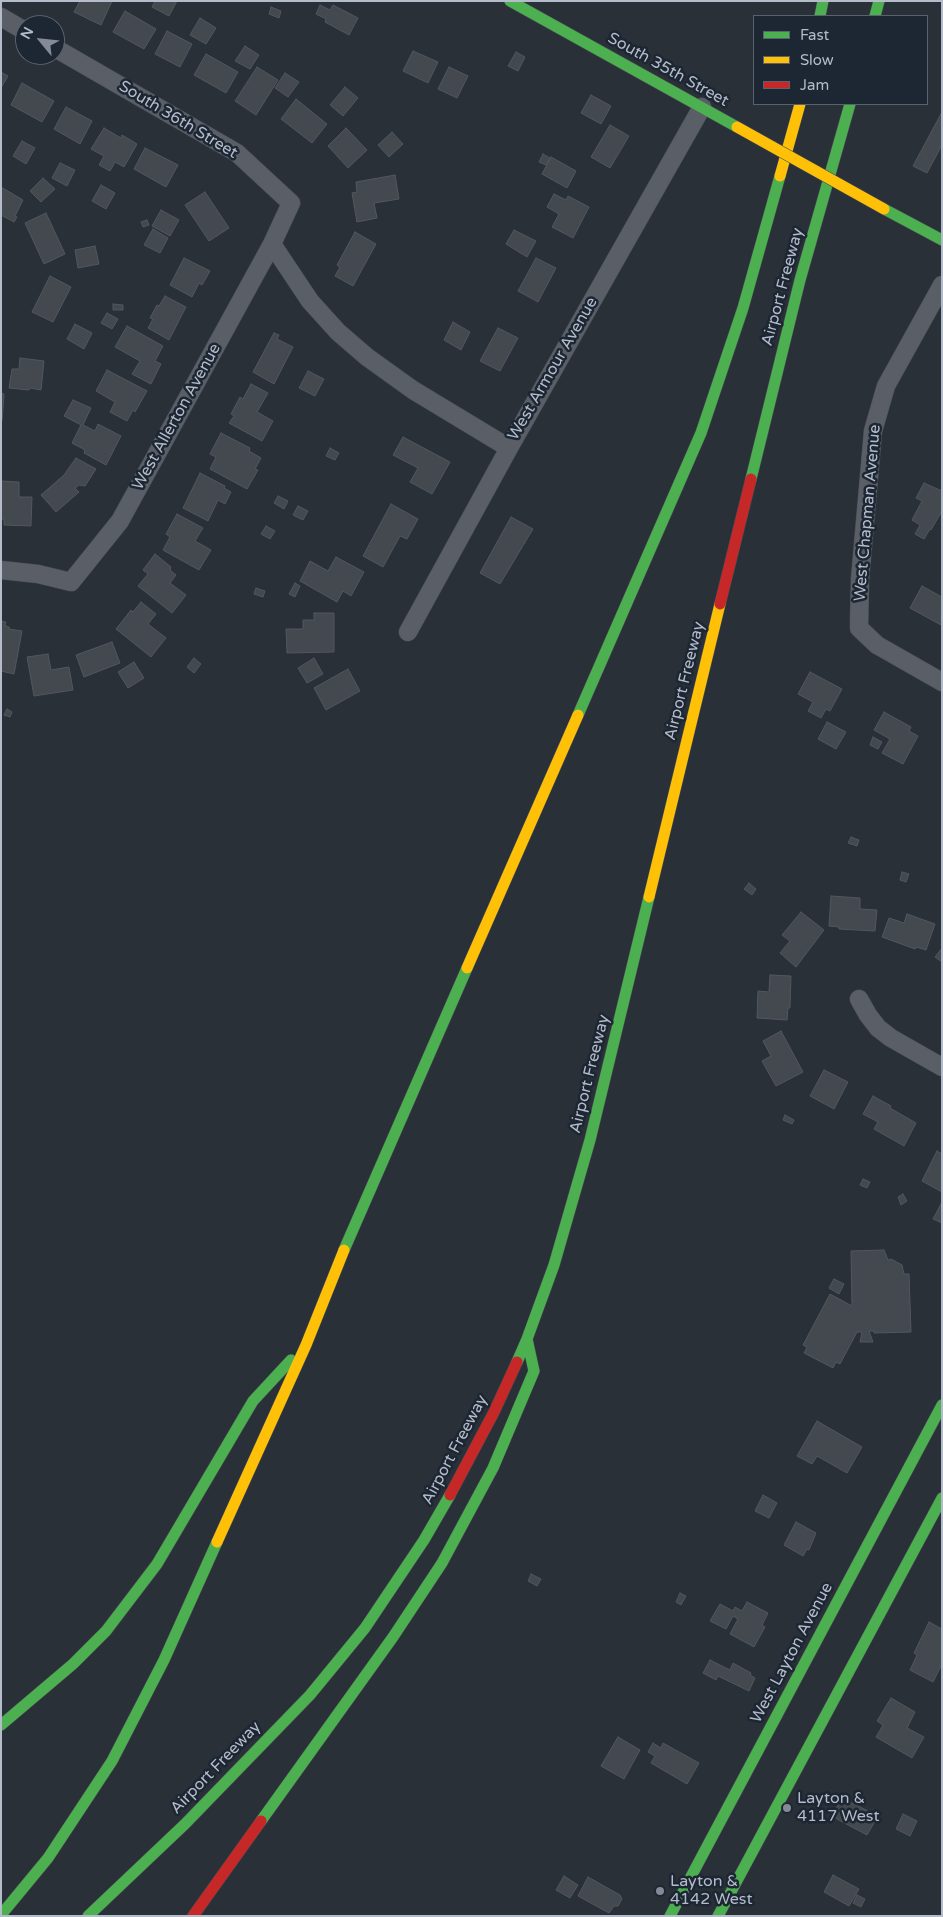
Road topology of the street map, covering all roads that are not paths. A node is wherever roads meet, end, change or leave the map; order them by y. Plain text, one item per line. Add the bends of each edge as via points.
1 (510, 1) edge
2 (823, 1) edge
3 (879, 1) edge
4 (820, 15) edge
5 (875, 15) edge
6 (1, 17) edge
7 (15, 25) edge
8 (65, 54) edge
9 (800, 105) edge
10 (850, 105) edge
11 (702, 107) junction
12 (942, 240) edge
13 (272, 244) junction
14 (942, 285) edge
15 (508, 448) junction
16 (1, 570) edge
17 (408, 632) dead end
18 (942, 682) edge
19 (859, 998) dead end
20 (942, 1067) edge
21 (527, 1339) junction
22 (306, 1345) junction
23 (942, 1405) edge
24 (942, 1498) edge
25 (1, 1726) edge
26 (1, 1915) edge
27 (88, 1916) edge
28 (193, 1916) edge
29 (670, 1916) edge
30 (718, 1916) edge

1 - 11 main road, South 35th Street
2 - 4 main road
3 - 5 main road
6 - 7 street
8 - 13 street, South 36th Street via 237,153 291,203
9 - 22 main road, Airport Freeway via 743,308 701,433 345,1247
10 - 21 main road, Airport Freeway via 800,280 590,1140 554,1265
11 - 12 main road, South 35th Street, bridge
11 - 15 street, West Armour Avenue
13 - 15 street via 310,300 338,332 413,390
13 - 16 street, West Allerton Avenue via 120,521 71,582
14 - 18 street, West Chapman Avenue via 886,386 873,431 859,628 877,645
15 - 17 street, West Armour Avenue
19 - 20 street via 878,1028
21 - 27 main road, Airport Freeway via 462,1474 424,1540 365,1628 310,1695 185,1824
21 - 28 main road via 534,1371 494,1468 442,1564
22 - 25 main road via 253,1401 157,1564 112,1624 74,1664
22 - 26 main road, Airport Freeway via 164,1660 112,1761 48,1858
23 - 29 main road, West Layton Avenue
24 - 30 main road

